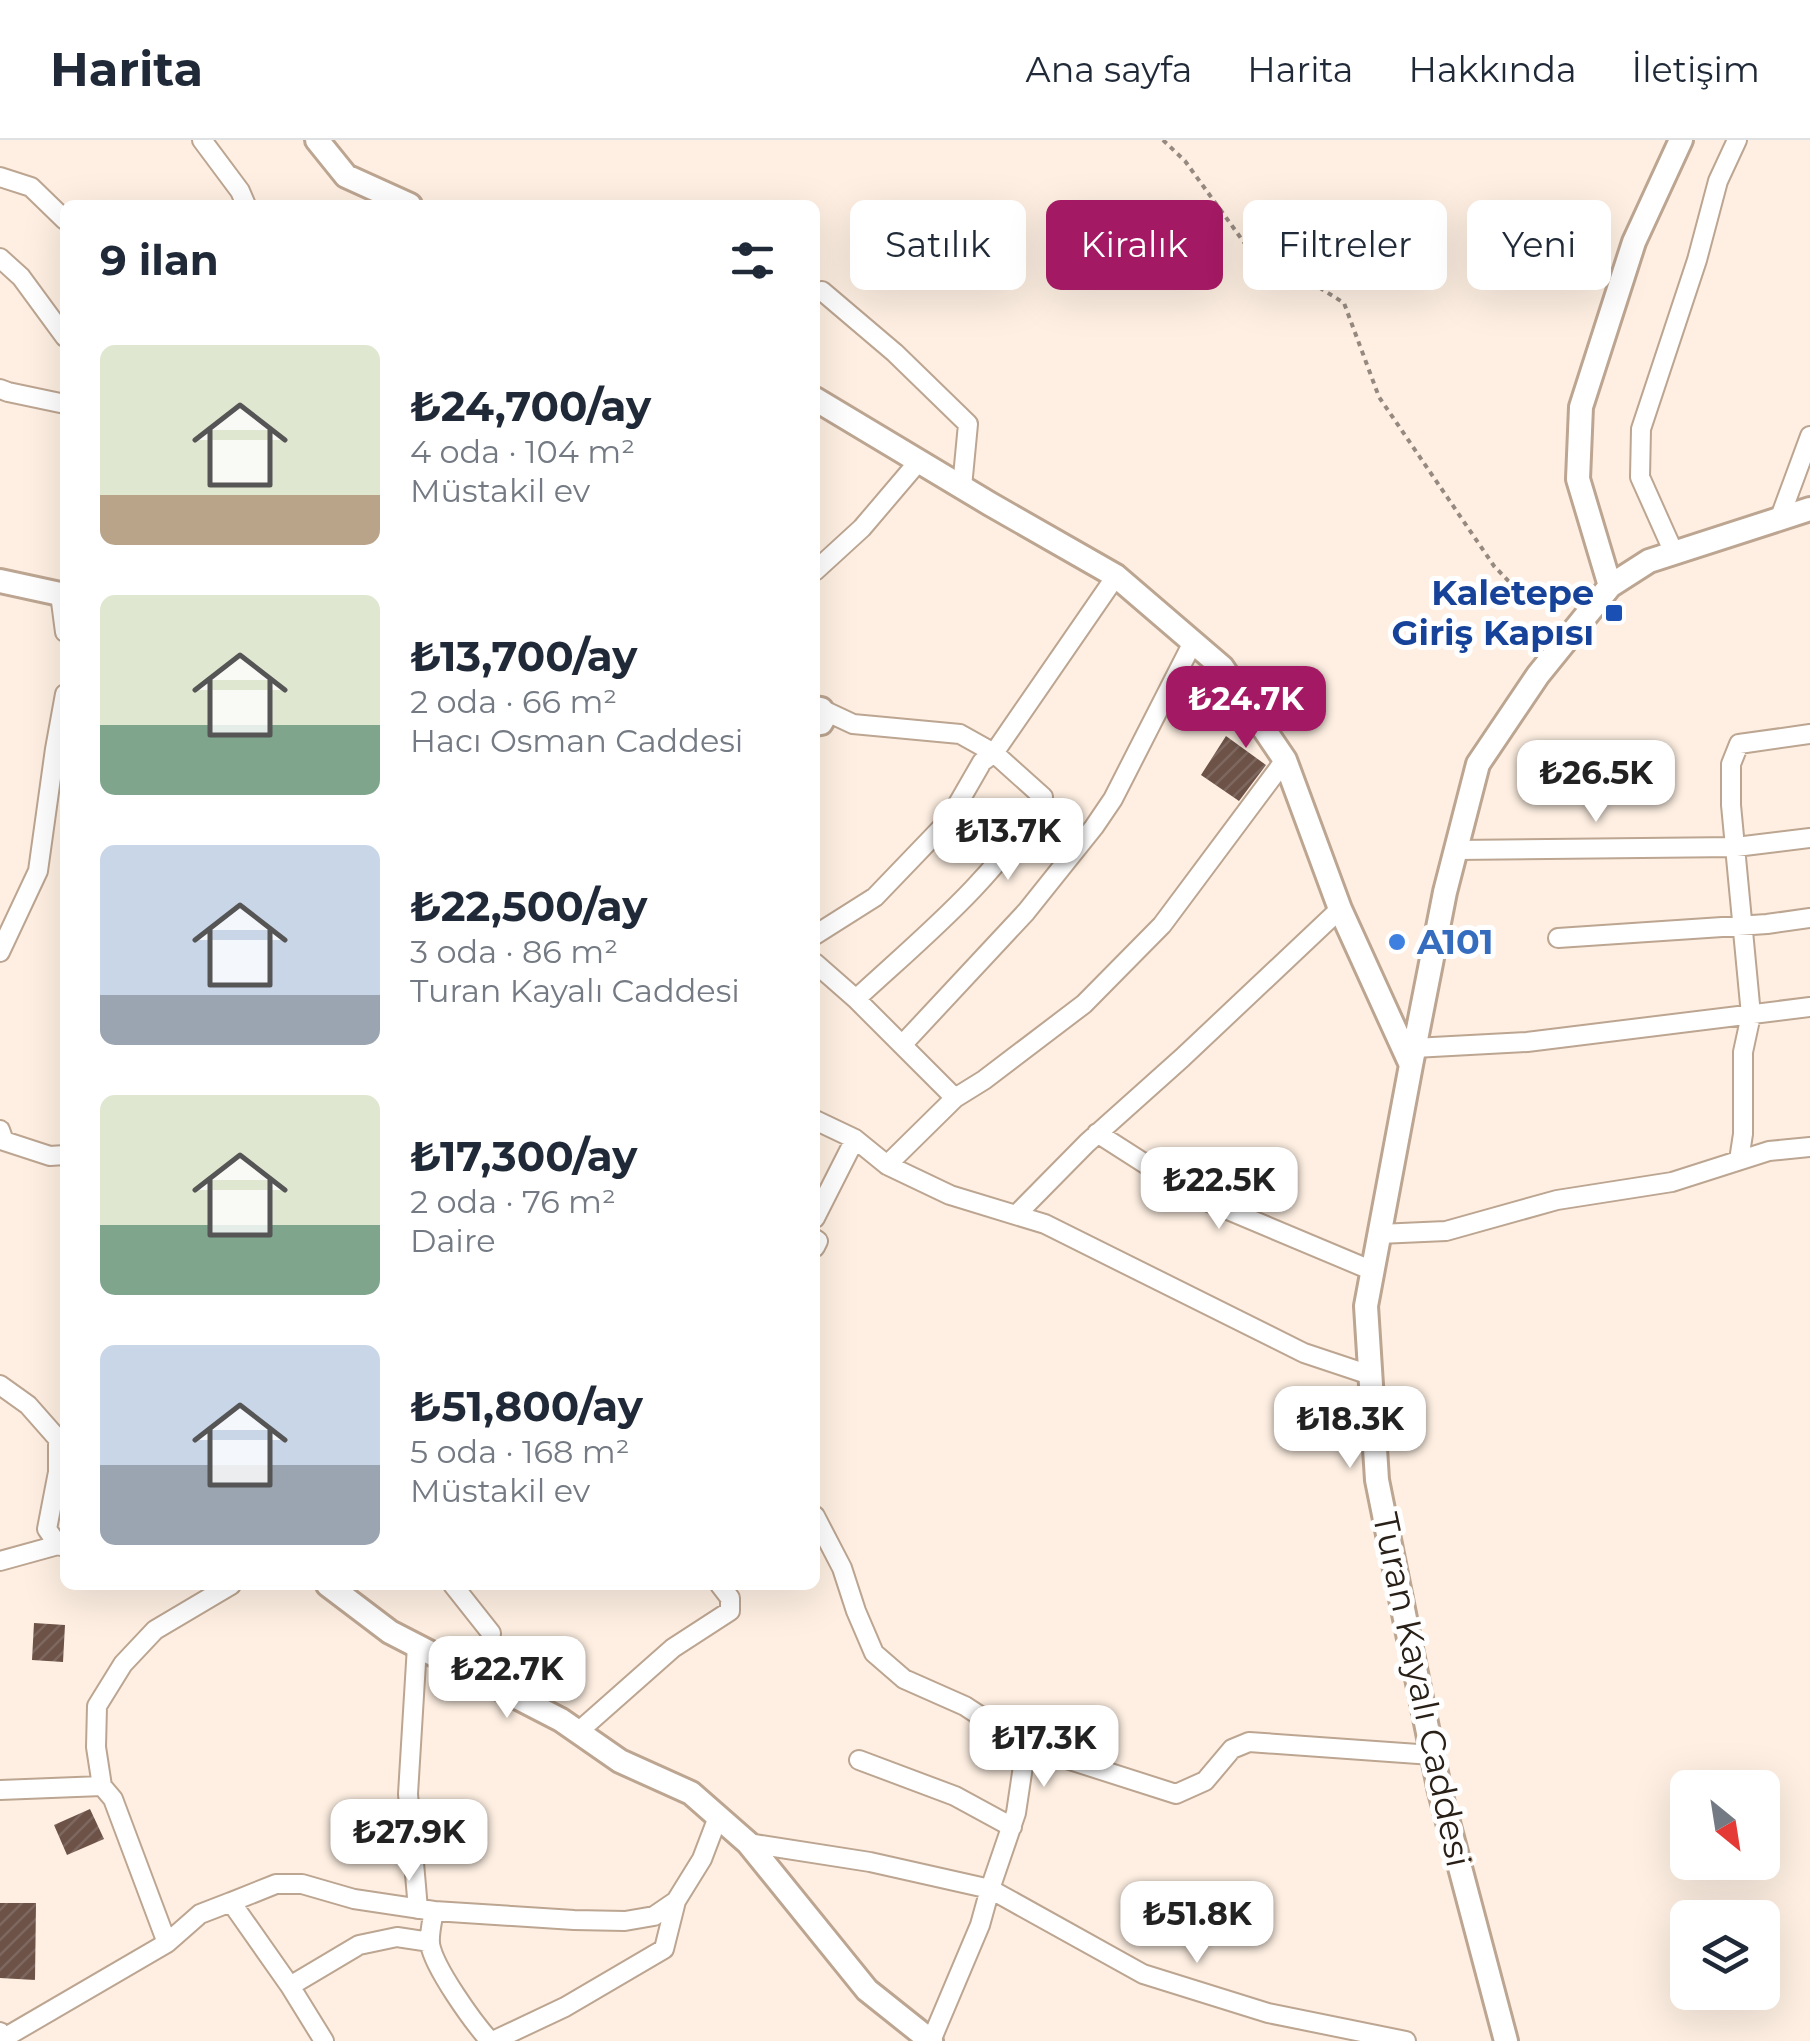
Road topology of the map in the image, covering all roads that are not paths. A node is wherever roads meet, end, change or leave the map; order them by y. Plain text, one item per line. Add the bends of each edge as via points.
1 (202, 140) edge
2 (317, 140) edge
3 (1681, 140) edge
4 (1737, 140) edge
5 (0, 177) edge
6 (244, 200) edge
7 (399, 200) edge
8 (60, 215) edge
9 (0, 258) edge
10 (822, 291) dead end
11 (60, 330) edge
12 (0, 388) edge
13 (60, 403) edge
14 (821, 405) edge
15 (1810, 436) edge
16 (919, 462) junction
17 (962, 488) junction
18 (1810, 509) edge
19 (1779, 520) junction
20 (1674, 554) junction
21 (820, 566) edge
22 (1116, 576) junction
23 (0, 581) edge
24 (1598, 589) junction
25 (60, 594) edge
26 (1193, 642) junction
27 (820, 716) edge
28 (60, 727) edge
29 (1810, 734) edge
30 (994, 753) junction
31 (1285, 760) junction
32 (1810, 838) edge
33 (1736, 847) junction
34 (1456, 850) junction
35 (1340, 909) junction
36 (1810, 918) edge
37 (1743, 926) junction
38 (820, 932) edge
39 (1558, 938) dead end
40 (0, 952) edge
41 (820, 968) edge
42 (856, 999) junction
43 (1810, 1006) edge
44 (1751, 1015) junction
45 (902, 1045) junction
46 (1412, 1057) junction
47 (955, 1098) junction
48 (820, 1122) edge
49 (0, 1130) edge
50 (1097, 1134) junction
51 (855, 1139) junction
52 (1810, 1146) edge
53 (60, 1155) edge
54 (1739, 1160) junction
55 (888, 1165) junction
56 (820, 1208) edge
57 (1016, 1214) junction
58 (1380, 1234) junction
59 (1372, 1271) junction
60 (1370, 1375) junction
61 (0, 1385) edge
62 (820, 1526) edge
63 (60, 1544) edge
64 (60, 1546) edge
65 (0, 1561) edge
66 (222, 1590) edge
67 (335, 1590) edge
68 (457, 1590) edge
69 (724, 1590) edge
70 (418, 1646) junction
71 (486, 1680) junction
72 (578, 1732) junction
73 (1026, 1746) junction
74 (1432, 1755) junction
75 (858, 1760) dead end
76 (102, 1786) junction
77 (0, 1790) edge
78 (718, 1816) junction
79 (1012, 1827) junction
80 (748, 1843) junction
81 (990, 1889) junction
82 (676, 1901) junction
83 (231, 1902) junction
84 (426, 1910) junction
85 (430, 1942) junction
86 (167, 1943) junction
87 (290, 1986) junction
88 (3, 2037) edge
89 (324, 2041) edge
90 (491, 2041) edge
91 (931, 2041) edge
92 (1406, 2041) edge
93 (1506, 2041) edge

1 - 6 street
2 - 7 street via 346,176
3 - 24 street via 1634,242 1581,407 1578,479
4 - 20 street via 1718,181 1641,429 1640,477
5 - 8 street via 32,187
9 - 11 street
10 - 17 street via 968,424
12 - 13 street
14 - 16 street
15 - 19 street
16 - 17 street
16 - 21 street
17 - 22 street
18 - 19 street, Turan Kayalı Caddesi
19 - 20 street, Turan Kayalı Caddesi
20 - 24 street, Turan Kayalı Caddesi
22 - 26 street
22 - 30 street
23 - 25 street
24 - 34 street, Turan Kayalı Caddesi via 1478,764
26 - 31 street via 1222,667
26 - 45 street via 1094,827 1026,912
27 - 30 street via 960,734
28 - 40 street via 38,870
29 - 33 street via 1739,744 1731,764
30 - 38 street via 948,820 875,896
30 - 42 street via 1043,797 1026,828 952,910
31 - 35 street
31 - 47 street via 1162,925 1084,1004
32 - 33 street
33 - 34 street
33 - 37 street
34 - 46 street, Turan Kayalı Caddesi
35 - 46 street
35 - 50 street
36 - 37 street
37 - 39 street
37 - 44 street
41 - 42 street
42 - 45 street
43 - 44 street
44 - 46 street
44 - 54 street
45 - 47 street
46 - 58 street, Turan Kayalı Caddesi
47 - 55 street
48 - 51 street
49 - 53 street via 4,1141
50 - 57 street
50 - 59 street via 1197,1197
51 - 55 street
51 - 56 street
52 - 54 street
54 - 58 street via 1672,1182 1557,1200 1446,1232
55 - 57 street via 950,1195
57 - 60 street via 1304,1353
58 - 59 street, Turan Kayalı Caddesi
59 - 60 street, Turan Kayalı Caddesi via 1366,1306
60 - 74 street, Turan Kayalı Caddesi via 1377,1480
61 - 63 street via 58,1439 47,1529
62 - 73 street via 874,1652 904,1679 965,1706
64 - 65 street
66 - 76 street via 156,1630 97,1706
67 - 70 street
68 - 71 street via 491,1633
69 - 72 street via 730,1610 674,1648
70 - 71 street
70 - 84 street via 408,1794
71 - 72 street
72 - 78 street via 620,1761 691,1793
73 - 74 street via 1176,1794 1206,1781 1232,1749 1249,1742
73 - 79 street
74 - 93 street, Turan Kayalı Caddesi
75 - 79 street via 955,1796
76 - 77 street
76 - 86 street via 113,1799
78 - 80 street
78 - 82 street
79 - 81 street
80 - 81 street
80 - 91 street via 867,1990
81 - 91 street
81 - 92 street via 1143,1974 1268,2013
82 - 84 street via 654,1916 625,1920
82 - 90 street via 664,1949 564,2008
83 - 84 street via 276,1884 302,1884
83 - 86 street via 200,1914
83 - 87 street
84 - 85 street
85 - 87 street via 397,1937 359,1946
85 - 90 street
86 - 88 street
87 - 89 street

